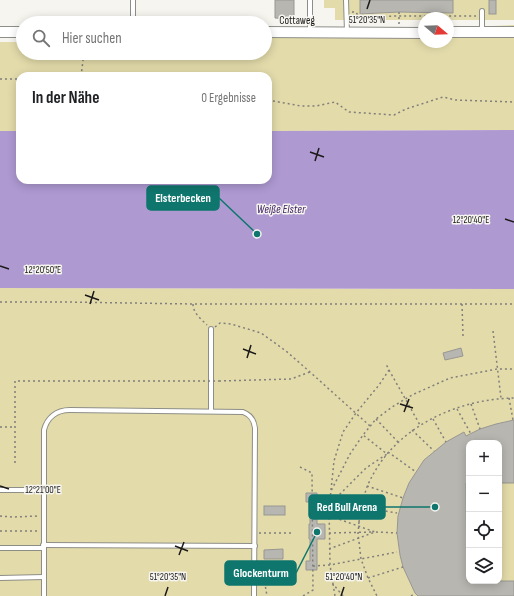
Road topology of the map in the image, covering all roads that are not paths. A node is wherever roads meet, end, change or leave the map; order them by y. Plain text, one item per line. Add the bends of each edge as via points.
1 (133, 0) edge
2 (310, 0) edge
3 (346, 0) edge
4 (482, 14) road end
5 (133, 16) edge
6 (0, 32) edge
7 (16, 32) edge
8 (272, 32) edge
9 (310, 32) junction
10 (418, 32) edge
11 (454, 32) edge
12 (482, 32) junction
13 (514, 32) edge
14 (347, 33) junction
15 (211, 329) road end
16 (210, 411) junction
17 (0, 490) edge
18 (43, 490) junction
19 (255, 546) junction
20 (44, 547) junction
21 (0, 548) edge
22 (44, 577) junction
23 (0, 578) edge
24 (44, 596) edge
25 (254, 596) edge

1 - 5 lane
2 - 9 lane
3 - 14 lane
4 - 12 lane
6 - 7 street
8 - 9 street, Cottaweg
9 - 14 street, Cottaweg
10 - 14 street, Cottaweg
11 - 12 street
12 - 13 street
15 - 16 lane
16 - 18 lane via 65,410 57,413 50,418 44,430
16 - 19 lane via 243,412 251,416 255,424
17 - 18 lane
18 - 20 lane
19 - 20 lane
19 - 25 lane
20 - 21 lane
20 - 22 lane
22 - 23 lane
22 - 24 lane

